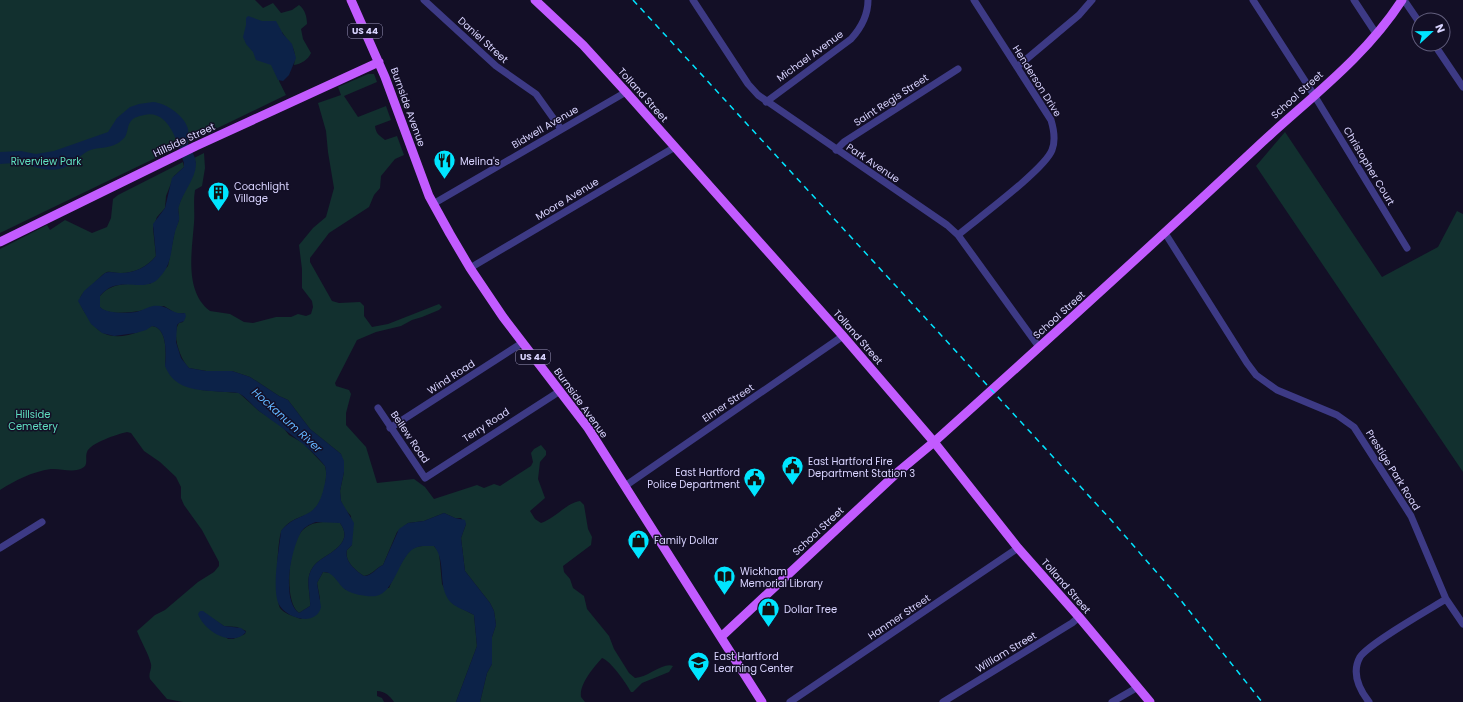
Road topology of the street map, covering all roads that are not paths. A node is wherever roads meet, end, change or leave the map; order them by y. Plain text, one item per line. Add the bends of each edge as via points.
1 (351, 0) edge
2 (424, 0) edge
3 (535, 0) edge
4 (693, 0) edge
5 (868, 0) edge
6 (974, 0) edge
7 (1092, 0) edge
8 (1253, 0) edge
9 (1354, 0) edge
10 (1403, 0) edge
11 (1412, 12) edge
12 (1377, 35) junction
13 (1439, 52) edge
14 (379, 62) junction
15 (1017, 68) junction
16 (958, 69) dead end
17 (1463, 87) edge
18 (626, 92) junction
19 (1314, 95) junction
20 (766, 102) junction
21 (561, 129) junction
22 (675, 147) junction
23 (836, 150) junction
24 (432, 204) junction
25 (1165, 233) junction
26 (958, 235) junction
27 (0, 242) edge
28 (1407, 248) dead end
29 (470, 268) junction
30 (843, 336) junction
31 (522, 343) junction
32 (1039, 347) junction
33 (560, 391) junction
34 (378, 408) dead end
35 (390, 428) junction
36 (934, 442) junction
37 (425, 478) joint
38 (625, 486) junction
39 (42, 522) dead end
40 (0, 548) edge
41 (1018, 548) junction
42 (1446, 599) junction
43 (1079, 617) junction
44 (1463, 624) edge
45 (721, 637) junction
46 (1138, 687) junction
47 (762, 702) edge
48 (790, 702) edge
49 (943, 702) edge
50 (1112, 702) edge
51 (1150, 702) edge
52 (1369, 702) edge

1 - 14 main road, Burnside Avenue / US 44
2 - 21 street, Daniel Street via 496,66 536,94
3 - 18 main road, Tolland Street via 584,45
4 - 20 street, Park Avenue via 748,84
5 - 20 street, Michael Avenue via 865,18 851,39
6 - 15 street, Henderson Drive
7 - 15 street via 1079,15
8 - 19 street, Christopher Court
9 - 12 street
10 - 11 street
10 - 12 main road, School Street
12 - 19 main road, School Street
13 - 17 street
14 - 24 main road, Burnside Avenue / US 44
14 - 27 main road, Hillside Street via 196,146
15 - 26 street, Henderson Drive via 1051,120 1054,140 1052,150 1040,166
16 - 23 street, Saint Regis Street via 844,142
18 - 21 street, Bidwell Avenue
18 - 22 main road, Tolland Street
19 - 25 main road, School Street
19 - 28 street, Christopher Court
20 - 23 street, Park Avenue
21 - 24 street, Bidwell Avenue
22 - 29 street, Moore Avenue
22 - 30 main road, Tolland Street
23 - 26 street, Park Avenue
24 - 29 main road, Burnside Avenue / US 44
25 - 32 main road, School Street
25 - 42 street, Prestige Park Road via 1256,375 1277,390 1346,420 1357,432 1419,530
26 - 32 street, Park Avenue
29 - 31 main road, Burnside Avenue / US 44
30 - 36 main road, Tolland Street
30 - 38 street, Elmer Street
31 - 33 main road, Burnside Avenue / US 44
31 - 35 street, Wind Road
32 - 36 main road, School Street
33 - 37 street, Terry Road
33 - 38 main road, Burnside Avenue / US 44 via 588,428
34 - 35 street, Bellew Road
35 - 37 street, Bellew Road
36 - 41 main road, Tolland Street
36 - 45 main road, School Street via 898,472
38 - 45 main road, Burnside Avenue / US 44
39 - 40 street
41 - 43 main road, Tolland Street
41 - 48 street, Hanmer Street
42 - 44 street, Prestige Park Road
42 - 52 street via 1372,646 1361,656 1356,673 1357,684
43 - 46 main road, Tolland Street
43 - 49 street, William Street
45 - 47 main road, Burnside Avenue / US 44
46 - 50 street
46 - 51 main road, Tolland Street

